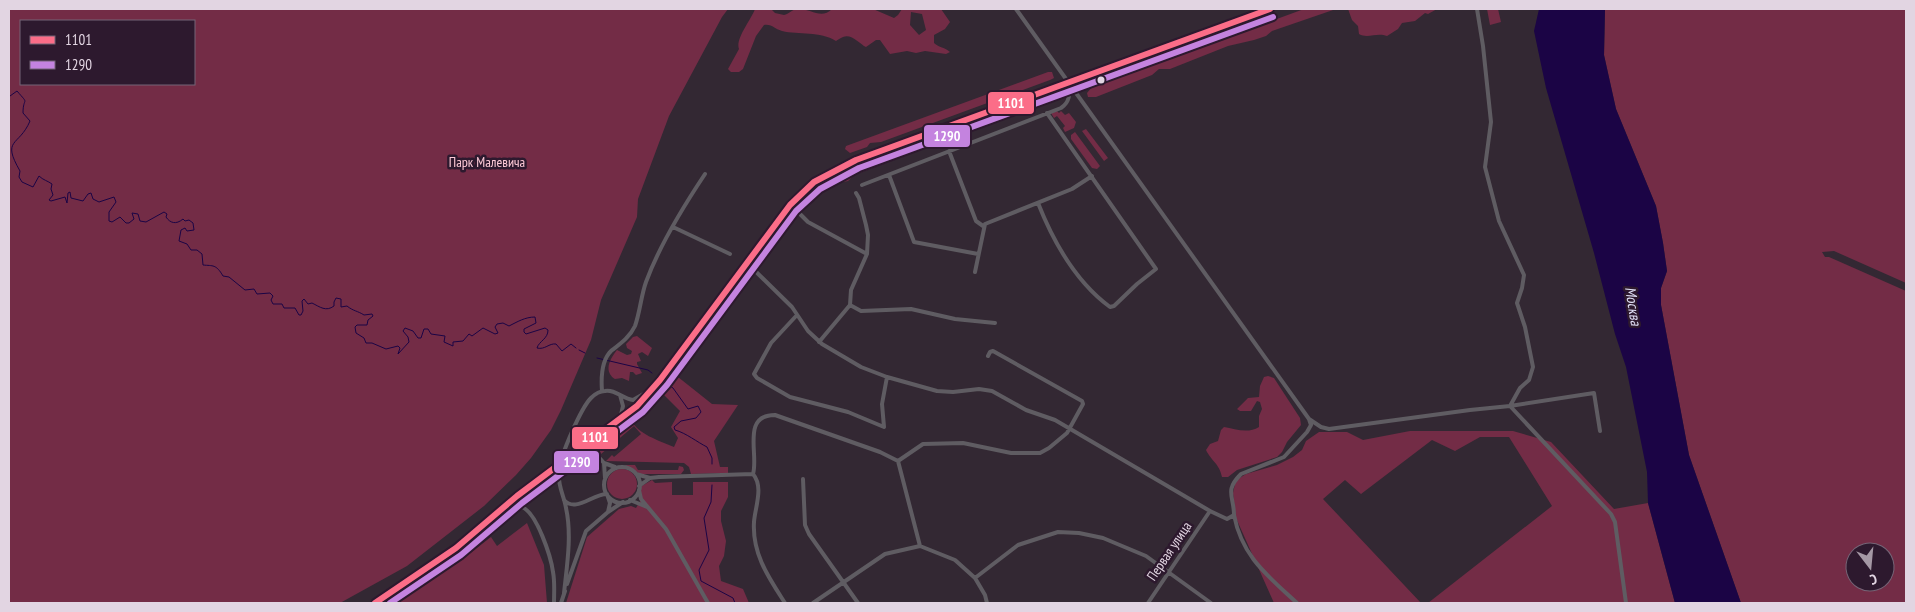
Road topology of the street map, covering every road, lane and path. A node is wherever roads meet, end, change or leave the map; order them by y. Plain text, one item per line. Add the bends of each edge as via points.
1 (1016, 9) edge
2 (1270, 9) edge
3 (1477, 9) edge
4 (1067, 82) junction
5 (1047, 113) junction
6 (949, 152) junction
7 (706, 174) dead end
8 (889, 175) junction
9 (1092, 176) junction
10 (862, 185) dead end
11 (856, 193) dead end
12 (1038, 203) junction
13 (790, 204) junction
14 (983, 226) junction
15 (673, 227) junction
16 (730, 254) dead end
17 (867, 254) junction
18 (978, 254) junction
19 (746, 262) junction
20 (975, 272) dead end
21 (850, 305) junction
22 (797, 315) junction
23 (995, 324) dead end
24 (819, 342) junction
25 (988, 356) dead end
26 (886, 377) junction
27 (655, 387) junction
28 (602, 391) junction
29 (620, 395) junction
30 (1510, 406) junction
31 (1309, 419) junction
32 (620, 420) junction
33 (610, 427) junction
34 (1070, 429) junction
35 (1600, 431) dead end
36 (587, 444) junction
37 (595, 453) junction
38 (898, 461) junction
39 (563, 462) junction
40 (604, 463) junction
41 (620, 467) junction
42 (636, 474) junction
43 (752, 474) junction
44 (650, 478) junction
45 (803, 479) dead end
46 (605, 481) junction
47 (639, 488) junction
48 (607, 495) junction
49 (594, 496) junction
50 (563, 498) junction
51 (630, 500) junction
52 (624, 502) junction
53 (649, 508) junction
54 (1210, 511) junction
55 (608, 512) junction
56 (495, 514) junction
57 (1234, 516) junction
58 (920, 546) junction
59 (1169, 571) junction
60 (975, 578) junction
61 (843, 582) junction
62 (564, 593) junction
63 (375, 603) edge
64 (554, 603) edge
65 (561, 603) edge
66 (708, 603) edge
67 (785, 603) edge
68 (813, 603) edge
69 (858, 603) edge
70 (987, 603) edge
71 (1148, 603) edge
72 (1211, 603) edge
73 (1297, 603) edge
74 (1626, 603) edge

1 - 4 street
2 - 4 main road
3 - 30 street via 1490,122 1485,167 1499,221 1524,275 1517,303 1533,367 1529,380 1520,388
4 - 5 street via 1068,101 1061,108
4 - 13 main road via 844,165 812,183
4 - 31 street
5 - 6 street
5 - 9 street
6 - 8 street
6 - 14 street via 976,221
7 - 15 street
8 - 10 street
8 - 18 street via 914,242
9 - 12 street via 1072,189
9 - 12 street via 1156,269 1112,307 1082,279 1051,235
11 - 17 street via 868,235
12 - 14 street
13 - 17 street via 808,222
13 - 19 main road
14 - 18 street
15 - 16 street
15 - 28 street via 645,284 632,332 609,354 604,365
17 - 21 street via 851,290
18 - 20 street
19 - 22 street via 792,306
19 - 27 main road
21 - 23 street via 861,312 911,309
21 - 24 street
22 - 24 street
22 - 26 street via 771,343 754,374 757,378 790,397 848,412 884,427 882,404
24 - 26 street
25 - 34 street via 993,351 1082,401
26 - 34 street via 937,391 992,391
27 - 29 street via 633,400
27 - 32 main road
28 - 29 street
28 - 50 street via 590,399 582,412 560,464 559,487
29 - 32 street via 623,406
30 - 31 street via 1328,430
30 - 35 street via 1594,393
30 - 74 street via 1611,514 1615,522
31 - 57 street via 1311,425 1307,432 1284,457 1237,478 1230,494
32 - 33 main road
33 - 36 main road
33 - 37 street via 598,440
34 - 38 street via 1040,453 1011,453 963,443 923,444
34 - 54 street
36 - 37 street
36 - 39 main road
37 - 39 street via 583,452
37 - 40 street
38 - 43 street via 775,415 767,415 759,420 754,431 755,467
38 - 58 street
39 - 56 main road
40 - 41 street
40 - 46 street
41 - 42 street
41 - 46 street via 611,471
42 - 44 street
42 - 47 street
43 - 44 street
43 - 67 street via 758,480 754,523 756,548 763,568
44 - 47 street
45 - 61 street via 805,524
46 - 48 street
46 - 49 street
47 - 51 street
47 - 53 street via 641,499
48 - 49 street
48 - 52 street
48 - 55 street via 610,503
49 - 50 street via 577,505 567,503
50 - 62 street via 569,533
51 - 52 street
51 - 53 street
52 - 55 street
53 - 66 street via 666,529
54 - 57 street via 1227,519
54 - 59 street, Первая улица
55 - 62 street via 584,534
56 - 63 main road via 456,548
56 - 64 street via 522,506 535,520 553,572
57 - 73 street via 1251,559
58 - 60 street via 955,560
58 - 61 street via 885,554
59 - 60 street via 1117,543 1079,533 1058,532 1018,545
59 - 71 street, Первая улица
59 - 72 street
60 - 70 street
61 - 68 street
61 - 69 street
62 - 65 street

